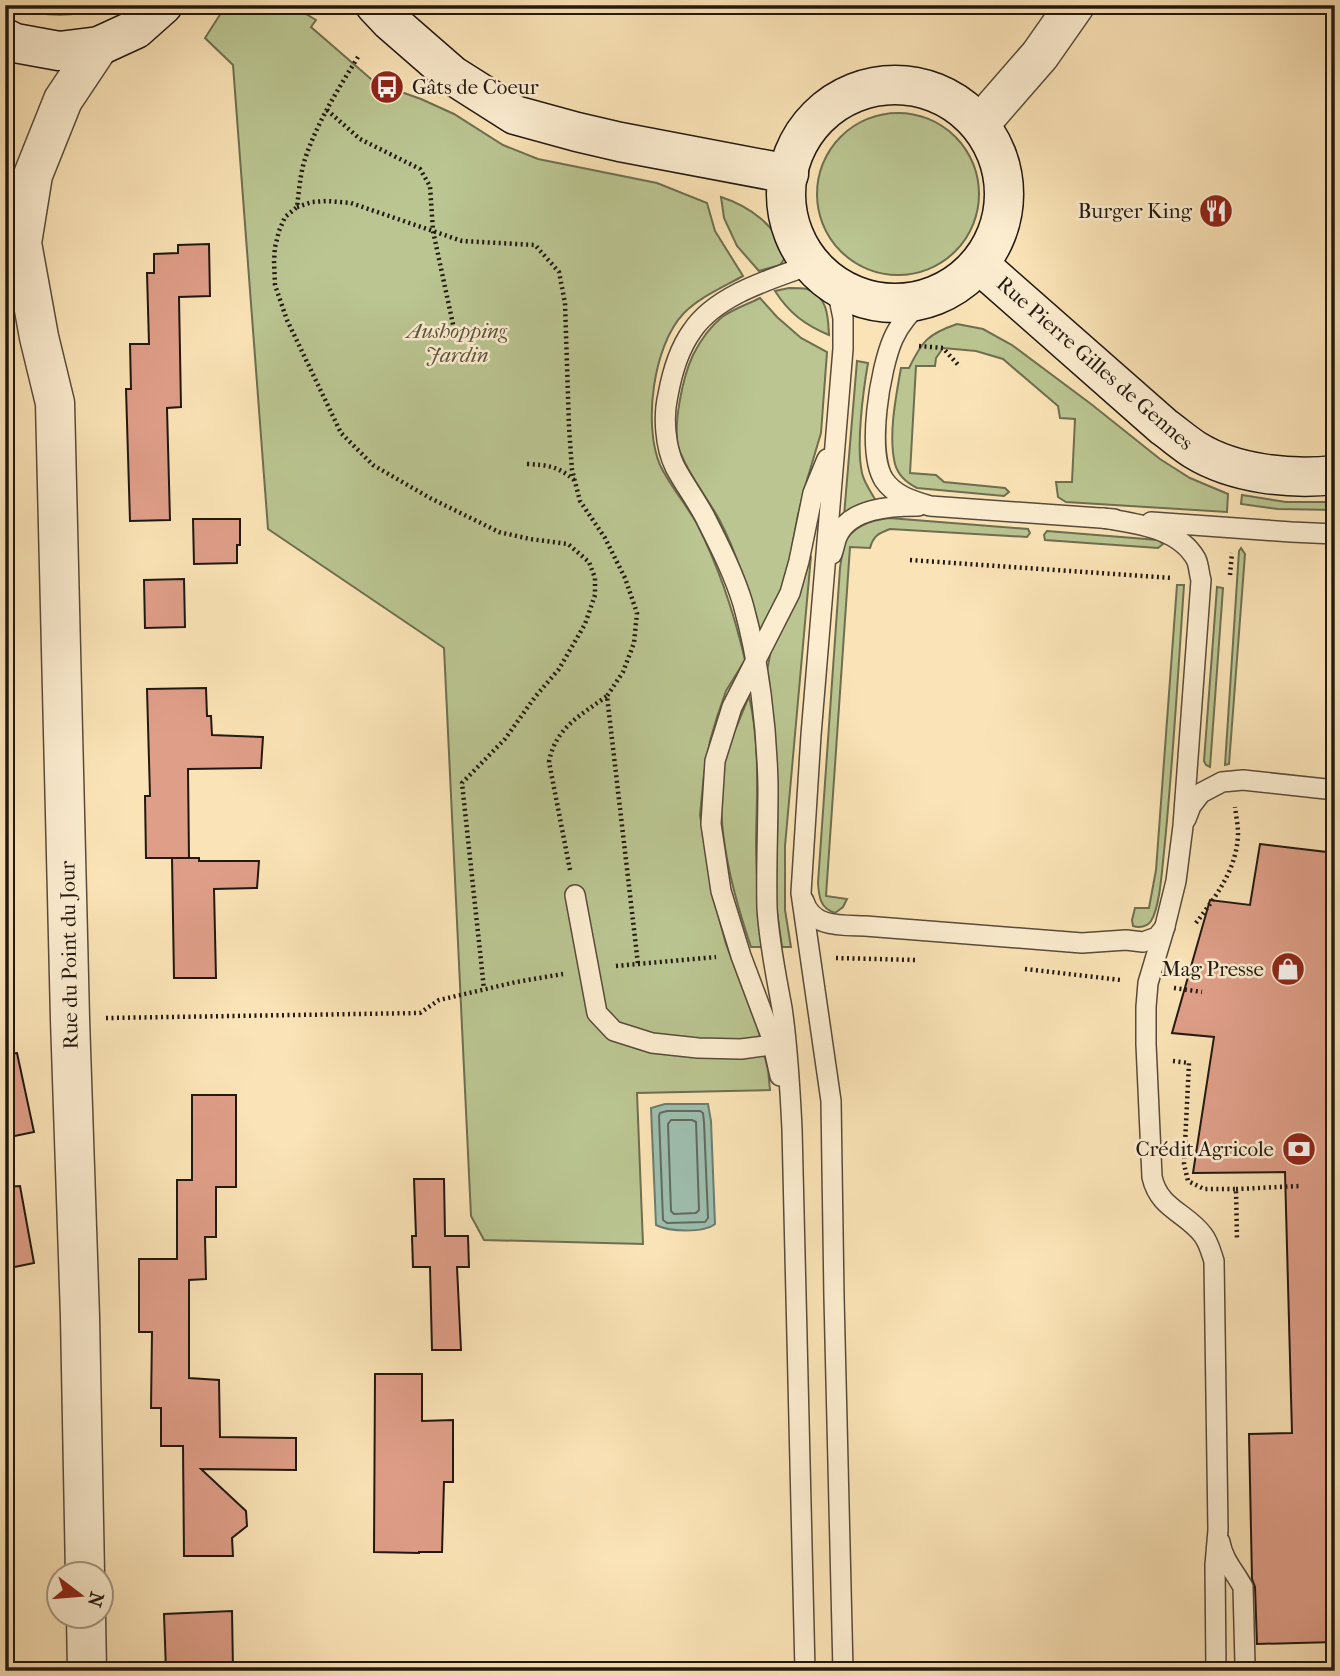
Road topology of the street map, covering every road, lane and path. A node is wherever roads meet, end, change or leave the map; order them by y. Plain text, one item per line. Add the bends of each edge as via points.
1 (163, 5) edge
2 (1075, 5) edge
3 (376, 10) edge
4 (5, 38) edge
5 (99, 46) junction
6 (358, 57) dead end
7 (327, 110) junction
8 (980, 124) junction
9 (789, 174) junction
10 (297, 207) junction
11 (433, 232) junction
12 (5, 261) edge
13 (980, 264) junction
14 (823, 277) junction
15 (922, 301) junction
16 (39, 337) junction
17 (457, 343) dead end
18 (914, 347) dead end
19 (960, 368) dead end
20 (838, 413) junction
21 (527, 464) dead end
22 (1335, 475) edge
23 (575, 481) junction
24 (930, 506) junction
25 (1102, 518) junction
26 (1233, 528) junction
27 (1335, 534) edge
28 (910, 560) dead end
29 (1201, 580) junction
30 (822, 590) junction
31 (755, 660) junction
32 (607, 695) junction
33 (1222, 782) junction
34 (1335, 790) edge
35 (1182, 826) junction
36 (802, 893) junction
37 (575, 895) joint
38 (1165, 926) junction
39 (1192, 933) dead end
40 (741, 956) junction
41 (811, 957) junction
42 (927, 961) dead end
43 (638, 964) junction
44 (1024, 969) dead end
45 (588, 970) junction
46 (1178, 976) dead end
47 (1148, 983) junction
48 (1175, 988) junction
49 (484, 989) junction
50 (1202, 992) dead end
51 (1174, 999) dead end
52 (70, 1019) junction
53 (772, 1045) junction
54 (1173, 1048) dead end
55 (792, 1129) junction
56 (1300, 1186) dead end
57 (1236, 1189) junction
58 (1237, 1247) dead end
59 (1218, 1530) junction
60 (85, 1560) edge
61 (86, 1630) edge
62 (87, 1671) edge
63 (805, 1671) edge
64 (844, 1671) edge
65 (1216, 1671) edge
66 (1243, 1671) edge

1 - 5 street via 136,29
2 - 8 street via 1040,55
3 - 9 street via 452,75 516,115 588,135
4 - 5 street via 59,51
5 - 16 street, Rue du Point du Jour via 64,100 33,175 22,243
6 - 7 path
7 - 10 path via 304,160
7 - 11 path via 359,139 420,169 429,186
8 - 9 street via 960,103 933,90 883,84 846,95 813,120 793,151
8 - 13 street via 997,147 1005,186 998,234
9 - 14 street via 784,198 789,226
10 - 11 path via 312,202 351,203
10 - 49 path via 285,217 279,231 275,285 341,433 373,465 499,532 568,544 589,562 595,578 595,595 584,624 559,669 505,739 462,783
11 - 17 path
11 - 23 path via 462,241 535,245 559,272 565,303
12 - 16 street, Rue du Point du Jour
13 - 15 street via 951,290
13 - 22 street, Rue Pierre Gilles de Gennes via 1196,450 1238,468 1280,476
14 - 15 street via 876,303
14 - 20 lane via 843,317
14 - 31 lane via 758,284 715,307 692,330 667,397 665,431 674,464 725,557 743,604
15 - 24 lane via 906,316 886,358 875,445 885,481 898,494
16 - 52 street, Rue du Point du Jour via 55,402
18 - 19 path via 943,348
20 - 30 lane
20 - 31 lane via 826,464 813,493 790,593
21 - 23 path via 550,466
23 - 32 path via 580,501 625,578 637,613 634,643
24 - 25 lane
24 - 30 lane via 898,506 855,517 837,535
25 - 26 lane
25 - 29 lane via 1165,532 1184,544 1197,561
26 - 27 lane
26 - 29 path via 1230,582
28 - 29 path
29 - 35 lane
30 - 36 lane
31 - 40 lane via 732,707 715,761 711,824 721,891
31 - 55 lane via 768,787 767,911 789,1058
32 - 37 path via 557,737 549,762
32 - 43 path
33 - 34 lane
33 - 35 lane via 1201,793
33 - 39 path via 1234,800 1238,834 1233,865
35 - 38 lane
36 - 38 lane via 806,908 830,925 1082,943 1143,942 1157,937
36 - 41 lane
37 - 45 lane
38 - 47 lane
40 - 43 path
40 - 53 lane
41 - 42 path
41 - 64 lane via 831,1101
43 - 45 path
44 - 47 path
45 - 49 path
45 - 53 lane via 597,1013 614,1031 652,1043 698,1048
46 - 48 path
47 - 48 path
47 - 59 lane via 1146,1044 1154,1189 1203,1234 1213,1261
48 - 50 path
48 - 51 path
49 - 52 path via 439,1000 420,1013
52 - 60 street, Rue du Point du Jour
53 - 55 lane
54 - 57 path via 1173,1062 1189,1063 1184,1164 1188,1181 1203,1189
55 - 63 lane
56 - 57 path
57 - 58 path
59 - 65 lane
59 - 66 lane via 1222,1551 1243,1587
61 - 62 street

